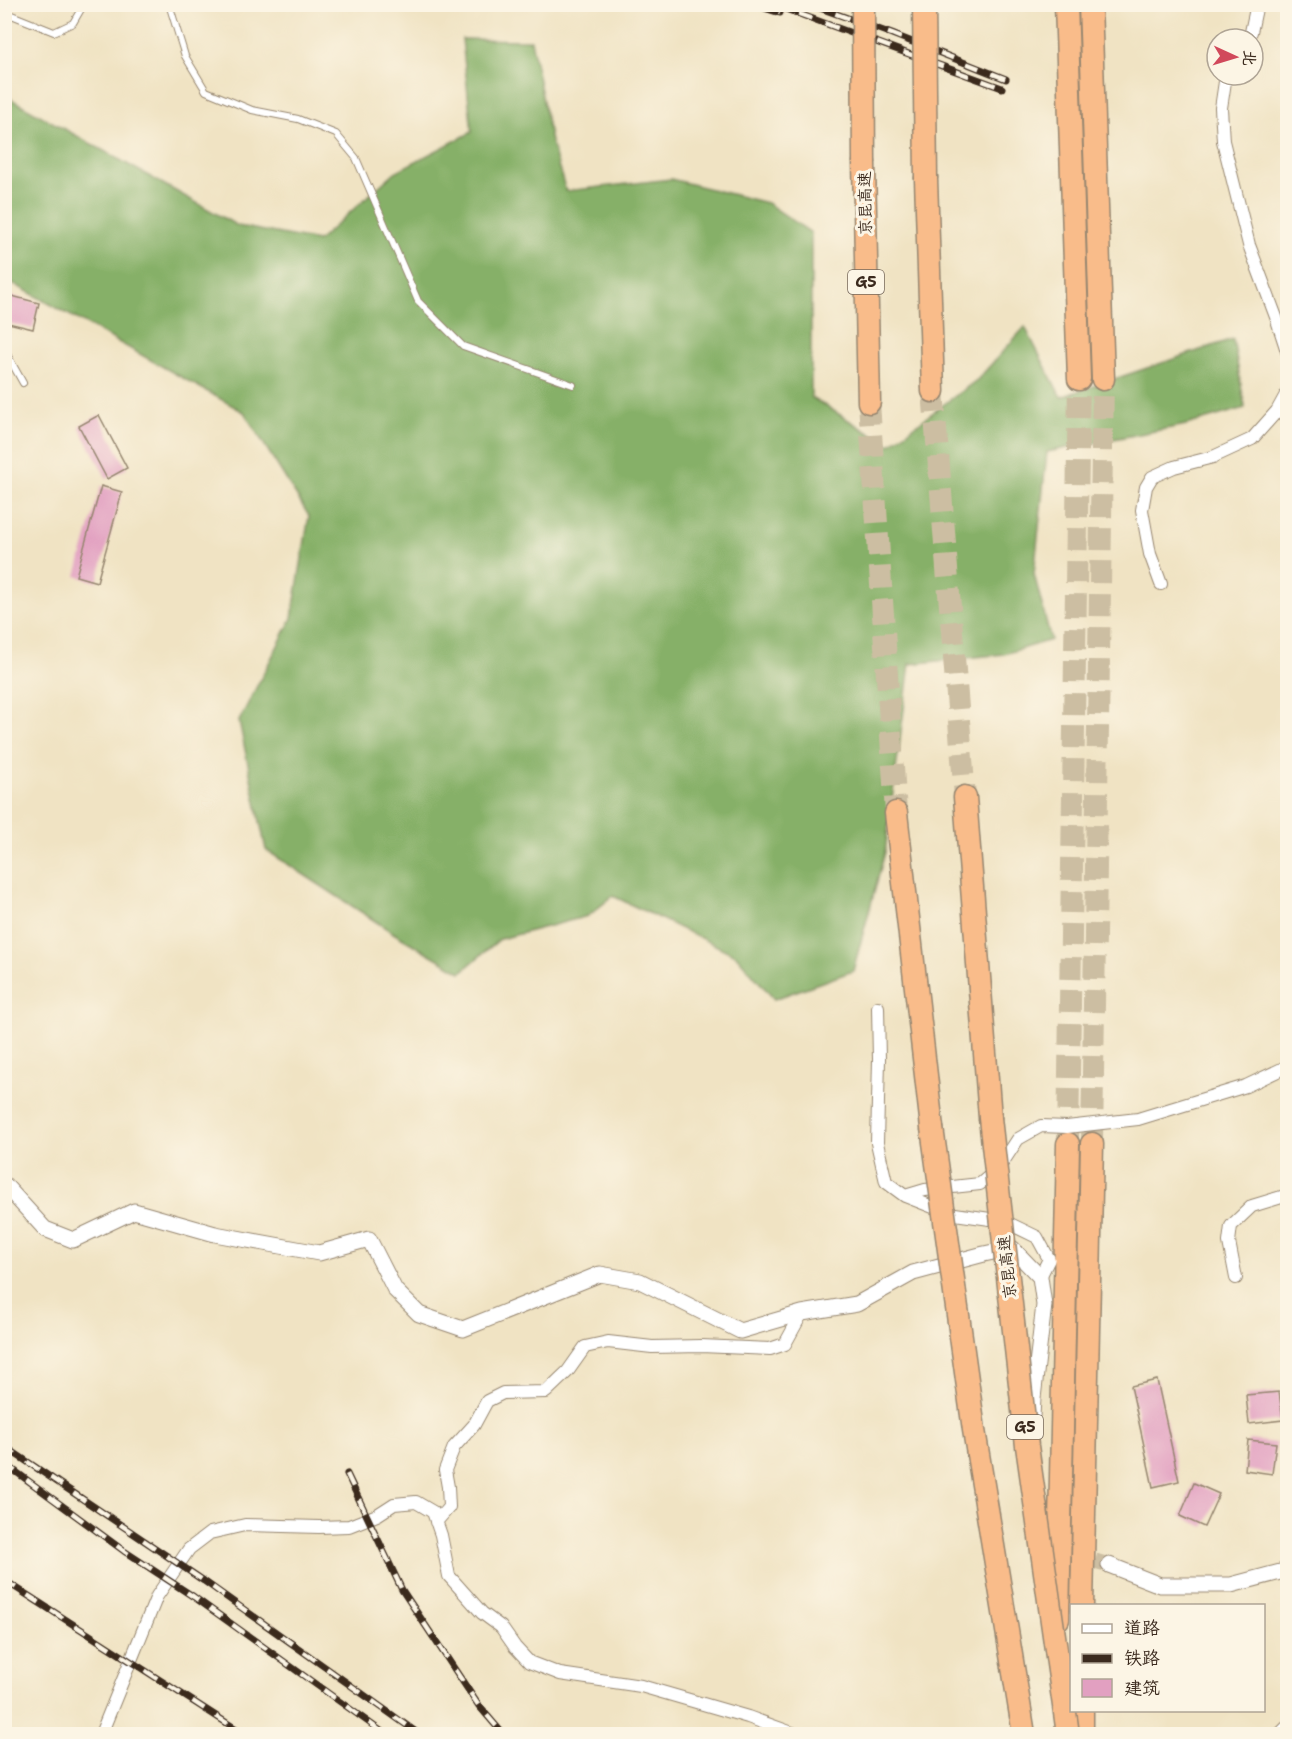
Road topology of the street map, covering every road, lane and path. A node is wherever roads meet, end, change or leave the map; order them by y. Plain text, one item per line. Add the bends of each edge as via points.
1 (84, 4) edge
2 (169, 4) edge
3 (863, 4) edge
4 (924, 4) edge
5 (1066, 4) edge
6 (1090, 4) edge
7 (1257, 4) edge
8 (4, 12) edge
9 (1252, 27) edge
10 (1224, 87) edge
11 (4, 349) edge
12 (1287, 354) edge
13 (1079, 379) tunnel mouth
14 (1103, 379) tunnel mouth
15 (23, 383) dead end
16 (573, 385) dead end
17 (933, 391) tunnel mouth
18 (1287, 391) edge
19 (869, 402) tunnel mouth
20 (1161, 584) dead end
21 (965, 797) tunnel mouth
22 (896, 813) tunnel mouth
23 (878, 1007) dead end
24 (1287, 1066) edge
25 (1068, 1144) tunnel mouth
26 (1092, 1144) tunnel mouth
27 (4, 1184) edge
28 (1287, 1195) edge
29 (905, 1196) junction
30 (1040, 1277) junction
31 (1236, 1278) dead end
32 (802, 1313) junction
33 (436, 1522) junction
34 (1048, 1548) tunnel mouth
35 (1109, 1565) tunnel mouth
36 (1287, 1570) edge
37 (1082, 1604) edge
38 (1082, 1712) edge
39 (1287, 1728) edge
40 (101, 1734) edge
41 (795, 1734) edge
42 (1024, 1734) edge
43 (1060, 1734) edge
44 (1068, 1734) edge
45 (1082, 1734) edge
46 (1282, 1734) edge

1 - 8 lane via 72,23 54,33
2 - 16 lane via 185,56 206,91 252,110 298,119 336,134 356,158 418,301 463,346
3 - 19 highway, 京昆高速 / G5, bridge
4 - 17 highway, bridge
5 - 13 highway
6 - 14 highway
7 - 9 street
10 - 12 street via 1223,141 1249,246
11 - 15 lane
18 - 20 street via 1277,411 1252,439 1152,477 1142,510 1150,554
21 - 44 highway, 京昆高速 / G5, bridge via 990,1118 1027,1446
22 - 42 highway, bridge via 932,1128 974,1430
23 - 29 street via 876,1143 886,1182
24 - 29 street via 1246,1086 1138,1119 1041,1126 1018,1139 999,1168 980,1184
25 - 43 highway via 1058,1610
26 - 37 highway
27 - 32 street via 45,1229 73,1240 134,1211 215,1234 319,1253 369,1239 395,1290 419,1314 463,1329 600,1274 640,1281 740,1331
28 - 31 street via 1252,1206 1231,1226 1229,1242
29 - 30 street via 948,1213 1004,1221 1037,1237 1049,1259
30 - 32 street via 1012,1248 913,1273 857,1304
30 - 34 street via 1044,1305 1033,1398 1030,1504 1037,1543
32 - 33 street via 785,1344 770,1349 652,1347 608,1342 585,1347 546,1392 503,1394 487,1401 474,1425 454,1447 445,1470 449,1507
33 - 40 street via 433,1512 416,1502 394,1504 349,1526 245,1526 210,1533 189,1549 157,1596
33 - 41 street via 449,1576 482,1613 501,1627 529,1662 560,1674 640,1686
35 - 36 street via 1160,1585 1232,1586
38 - 45 highway
39 - 46 street

